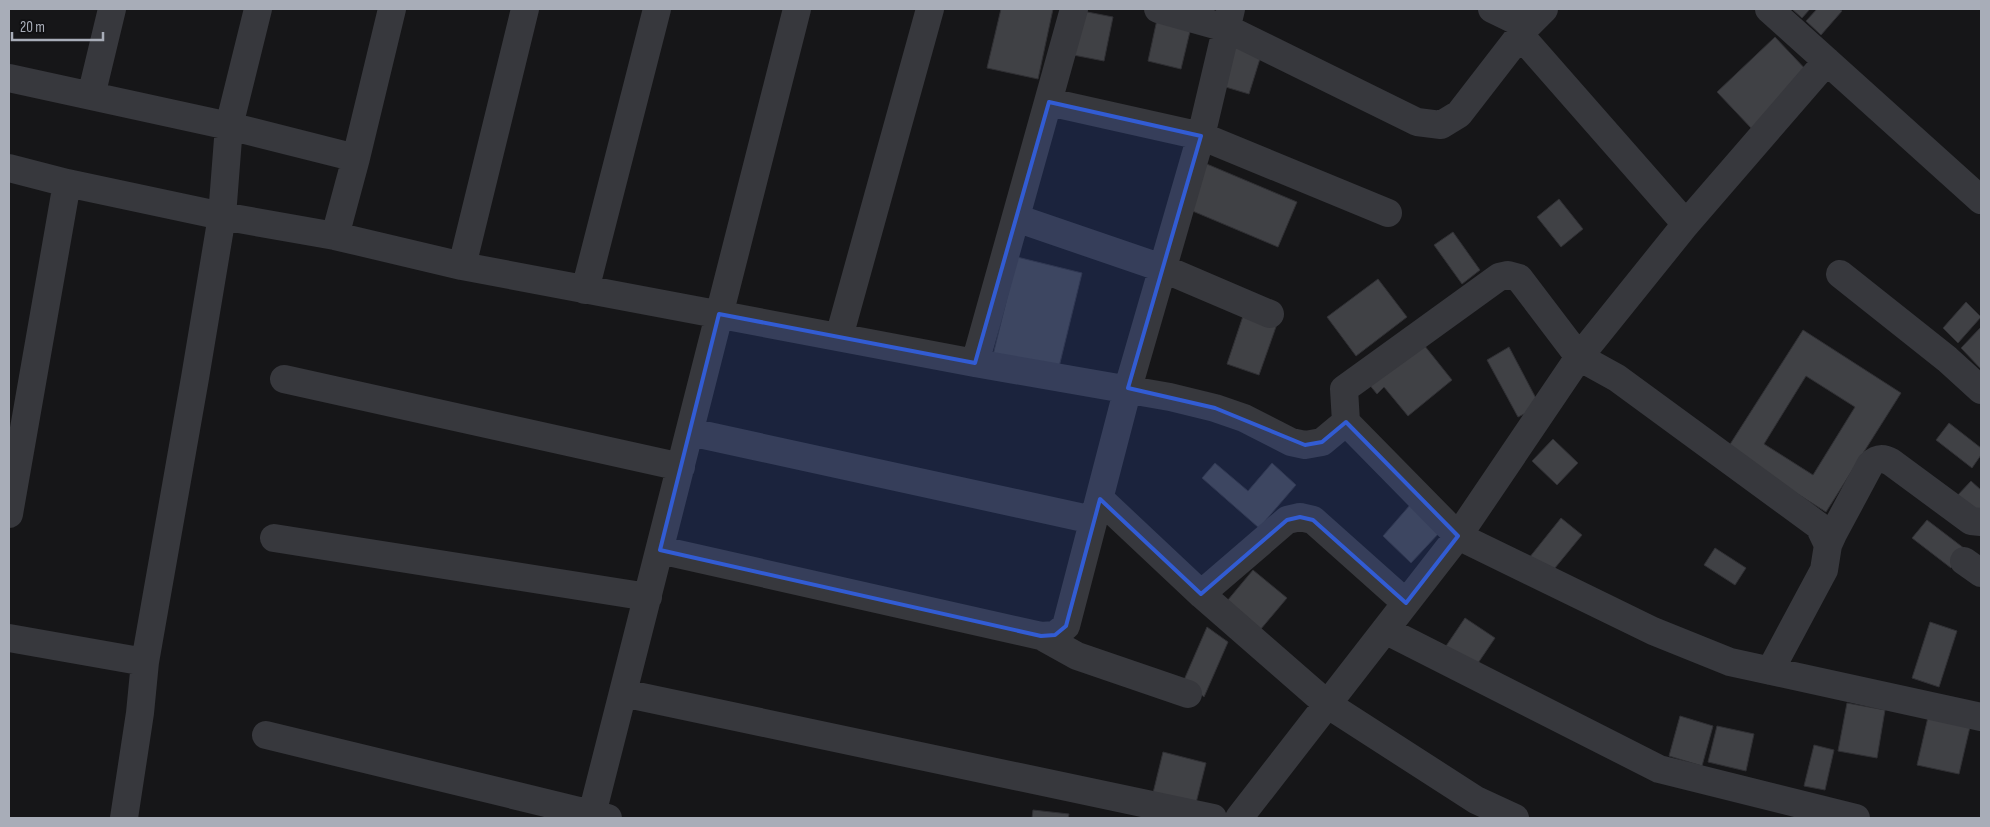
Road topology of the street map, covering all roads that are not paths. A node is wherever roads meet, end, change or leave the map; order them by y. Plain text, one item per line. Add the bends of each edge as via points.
1 (112, 9) edge
2 (258, 9) edge
3 (392, 9) edge
4 (525, 9) edge
5 (657, 9) edge
6 (797, 9) edge
7 (930, 9) edge
8 (1074, 9) edge
9 (1158, 9) edge
10 (1492, 9) edge
11 (1769, 9) edge
12 (1229, 18) edge
13 (1530, 24) edge
14 (1827, 61) junction
15 (9, 78) edge
16 (91, 96) junction
17 (1049, 102) junction
18 (229, 126) junction
19 (1201, 136) junction
20 (356, 158) junction
21 (9, 168) edge
22 (67, 183) junction
23 (1981, 200) edge
24 (1388, 214) dead end
25 (222, 216) junction
26 (1016, 218) junction
27 (1686, 224) junction
28 (335, 236) junction
29 (462, 266) junction
30 (1162, 268) junction
31 (1840, 274) dead end
32 (585, 290) junction
33 (720, 314) junction
34 (1270, 314) dead end
35 (839, 337) junction
36 (1579, 357) junction
37 (975, 363) junction
38 (284, 378) dead end
39 (1128, 388) junction
40 (1981, 390) edge
41 (1346, 422) junction
42 (690, 432) junction
43 (681, 467) junction
44 (1096, 510) junction
45 (9, 514) edge
46 (1981, 522) edge
47 (1458, 536) junction
48 (274, 538) dead end
49 (1828, 545) junction
50 (660, 550) junction
51 (1201, 594) junction
52 (648, 597) junction
53 (1406, 603) junction
54 (1385, 630) junction
55 (1041, 636) junction
56 (9, 638) edge
57 (145, 662) junction
58 (1770, 671) junction
59 (624, 693) junction
60 (1188, 694) dead end
61 (1327, 704) junction
62 (1981, 718) edge
63 (266, 735) dead end
64 (597, 817) edge
65 (124, 818) edge
66 (1213, 818) edge
67 (1238, 818) edge
68 (1515, 818) edge
69 (1856, 818) edge

1 - 16 street
2 - 18 street
3 - 20 street
4 - 29 street
5 - 32 street
6 - 33 street
7 - 35 street
8 - 17 street
9 - 12 street
10 - 13 street
11 - 14 street
12 - 13 street via 1417,122 1441,125 1459,114
12 - 19 street
13 - 27 street
14 - 23 street
14 - 27 street
15 - 16 street
16 - 18 street
17 - 19 street
17 - 26 street
18 - 20 street
18 - 25 street
19 - 24 street
19 - 30 street
20 - 28 street
21 - 22 street
22 - 25 street
22 - 45 street
25 - 28 street
25 - 57 street
26 - 30 street
26 - 37 street
27 - 36 street
28 - 29 street
29 - 32 street
30 - 34 street
30 - 39 street
31 - 40 street
32 - 33 street
33 - 35 street
33 - 42 street
35 - 37 street
36 - 41 street via 1520,278 1499,277 1344,389
36 - 47 street
36 - 49 street via 1617,378 1819,526
37 - 39 street
38 - 43 street
39 - 41 street via 1215,408 1244,418 1291,442 1305,445 1322,442
39 - 44 street
41 - 47 street
42 - 43 street
42 - 44 street
43 - 50 street
44 - 51 street
44 - 55 street via 1066,626 1056,635
46 - 49 street via 1972,521 1891,462 1878,459 1870,465
47 - 53 street
47 - 58 street via 1653,631 1730,662
48 - 52 street
49 - 58 street via 1824,570
50 - 52 street
50 - 55 street
51 - 53 street via 1287,520 1300,517 1313,520
51 - 61 street
52 - 59 street
53 - 54 street
54 - 61 street
54 - 69 street via 1659,769
55 - 60 street via 1077,656
56 - 57 street
57 - 65 street
58 - 62 street
59 - 64 street
59 - 66 street
61 - 67 street
61 - 68 street via 1476,800
63 - 64 street

